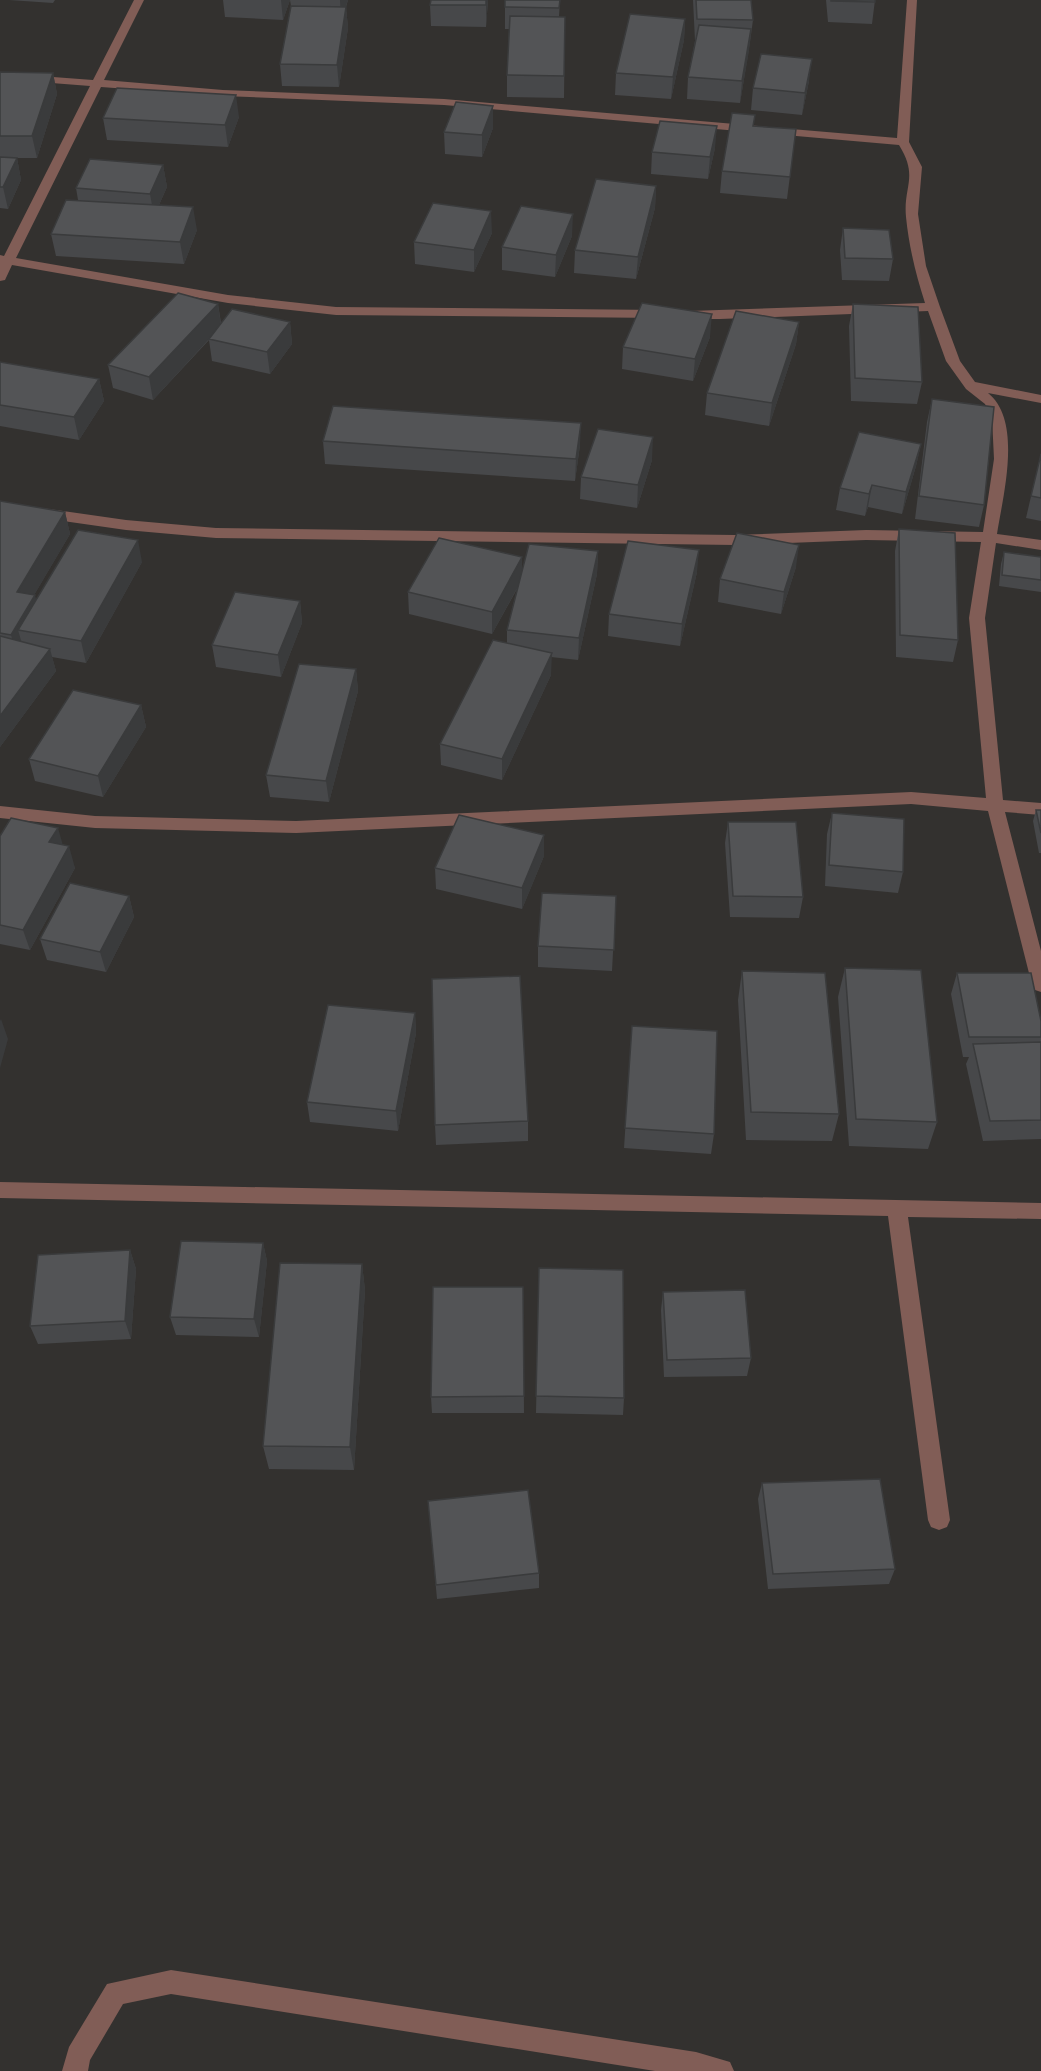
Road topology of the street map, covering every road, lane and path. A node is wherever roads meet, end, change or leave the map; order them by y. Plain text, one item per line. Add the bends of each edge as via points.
1 (139, 0) edge
2 (912, 0) edge
3 (0, 76) edge
4 (97, 82) junction
5 (903, 142) junction
6 (5, 259) edge
7 (0, 277) edge
8 (933, 307) junction
9 (971, 386) junction
10 (1041, 399) edge
11 (0, 507) edge
12 (987, 537) junction
13 (1041, 545) edge
14 (995, 805) junction
15 (1041, 809) edge
16 (0, 812) edge
17 (1041, 985) edge
18 (0, 1190) edge
19 (897, 1208) junction
20 (1041, 1211) edge
21 (939, 1520) dead end
22 (696, 2068) edge
23 (75, 2071) edge
24 (721, 2071) edge

1 - 4 street
2 - 5 street
3 - 4 street
4 - 5 street via 224,93 444,102
4 - 6 street
5 - 8 street via 916,167 912,214 920,266
6 - 7 street
6 - 8 street via 228,299 336,311 710,315
8 - 9 street via 953,361
9 - 10 street
9 - 12 street via 991,402 999,418 1001,459
11 - 12 street via 216,533 735,540 866,535
12 - 13 street
12 - 14 street via 977,618
14 - 15 street
14 - 16 street via 911,798 296,827 95,822
14 - 17 street
18 - 19 street
19 - 20 street
19 - 21 street
22 - 23 street via 171,1982 116,1994 78,2056
22 - 24 street

